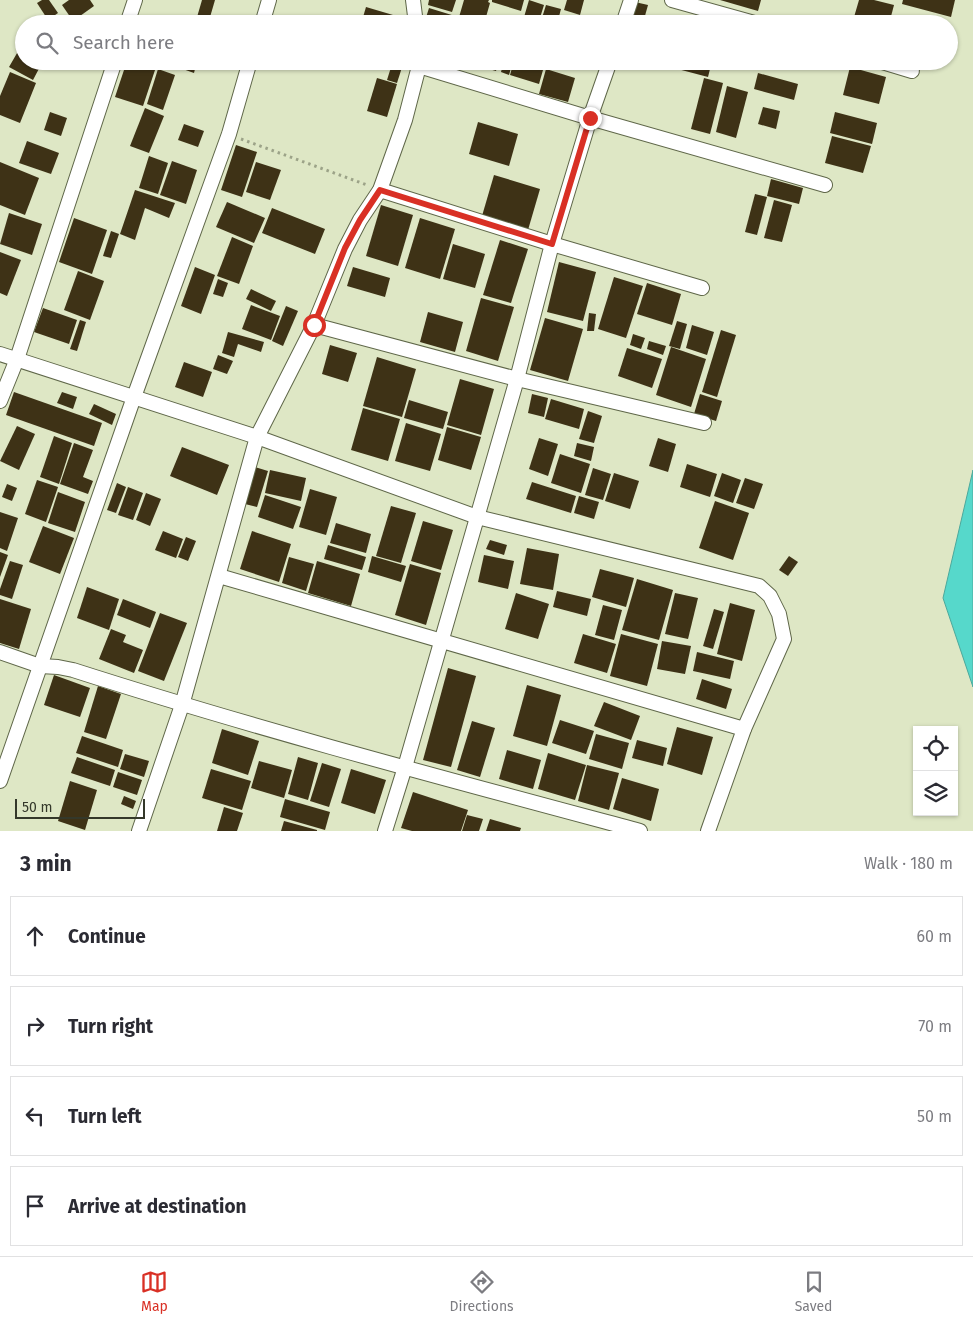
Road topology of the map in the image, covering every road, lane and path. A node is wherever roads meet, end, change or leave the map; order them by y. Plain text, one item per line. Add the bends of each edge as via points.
1 (135, 0) edge
2 (269, 0) edge
3 (413, 0) edge
4 (631, 0) edge
5 (672, 0) edge
6 (130, 15) edge
7 (265, 15) edge
8 (415, 15) edge
9 (626, 15) edge
10 (726, 15) edge
11 (112, 70) edge
12 (247, 70) edge
13 (418, 70) edge
14 (438, 70) edge
15 (607, 70) edge
16 (909, 70) edge
17 (912, 71) dead end
18 (590, 118) junction
19 (229, 134) junction
20 (825, 185) dead end
21 (380, 190) junction
22 (552, 244) junction
23 (702, 288) dead end
24 (314, 325) junction
25 (0, 354) edge
26 (17, 359) junction
27 (517, 378) junction
28 (134, 397) junction
29 (0, 401) edge
30 (704, 423) dead end
31 (257, 437) junction
32 (477, 517) junction
33 (219, 576) junction
34 (441, 641) junction
35 (0, 652) edge
36 (40, 666) junction
37 (182, 705) junction
38 (744, 729) junction
39 (405, 767) junction
40 (0, 781) edge
41 (640, 830) edge
42 (139, 831) edge
43 (385, 831) edge
44 (708, 831) edge

1 - 6 street
2 - 7 street
3 - 8 street
4 - 9 street
5 - 10 street
11 - 26 street
12 - 19 street
13 - 21 street via 405,120
14 - 18 street
15 - 18 street
16 - 17 street
18 - 20 street
18 - 22 street
19 - 21 path
19 - 28 street
21 - 22 street
21 - 24 street via 345,248
22 - 23 street
22 - 27 street
24 - 27 street
24 - 31 street
25 - 26 street
26 - 28 street
26 - 29 street
27 - 30 street
27 - 32 street
28 - 31 street
28 - 36 street
31 - 32 street
31 - 33 street
32 - 34 street
32 - 38 street via 759,586 770,596 779,614 784,639
33 - 34 street
33 - 37 street
34 - 38 street
34 - 39 street
35 - 36 street
36 - 37 street via 73,670
36 - 40 street
37 - 39 street
37 - 42 street
38 - 44 street
39 - 41 street
39 - 43 street

